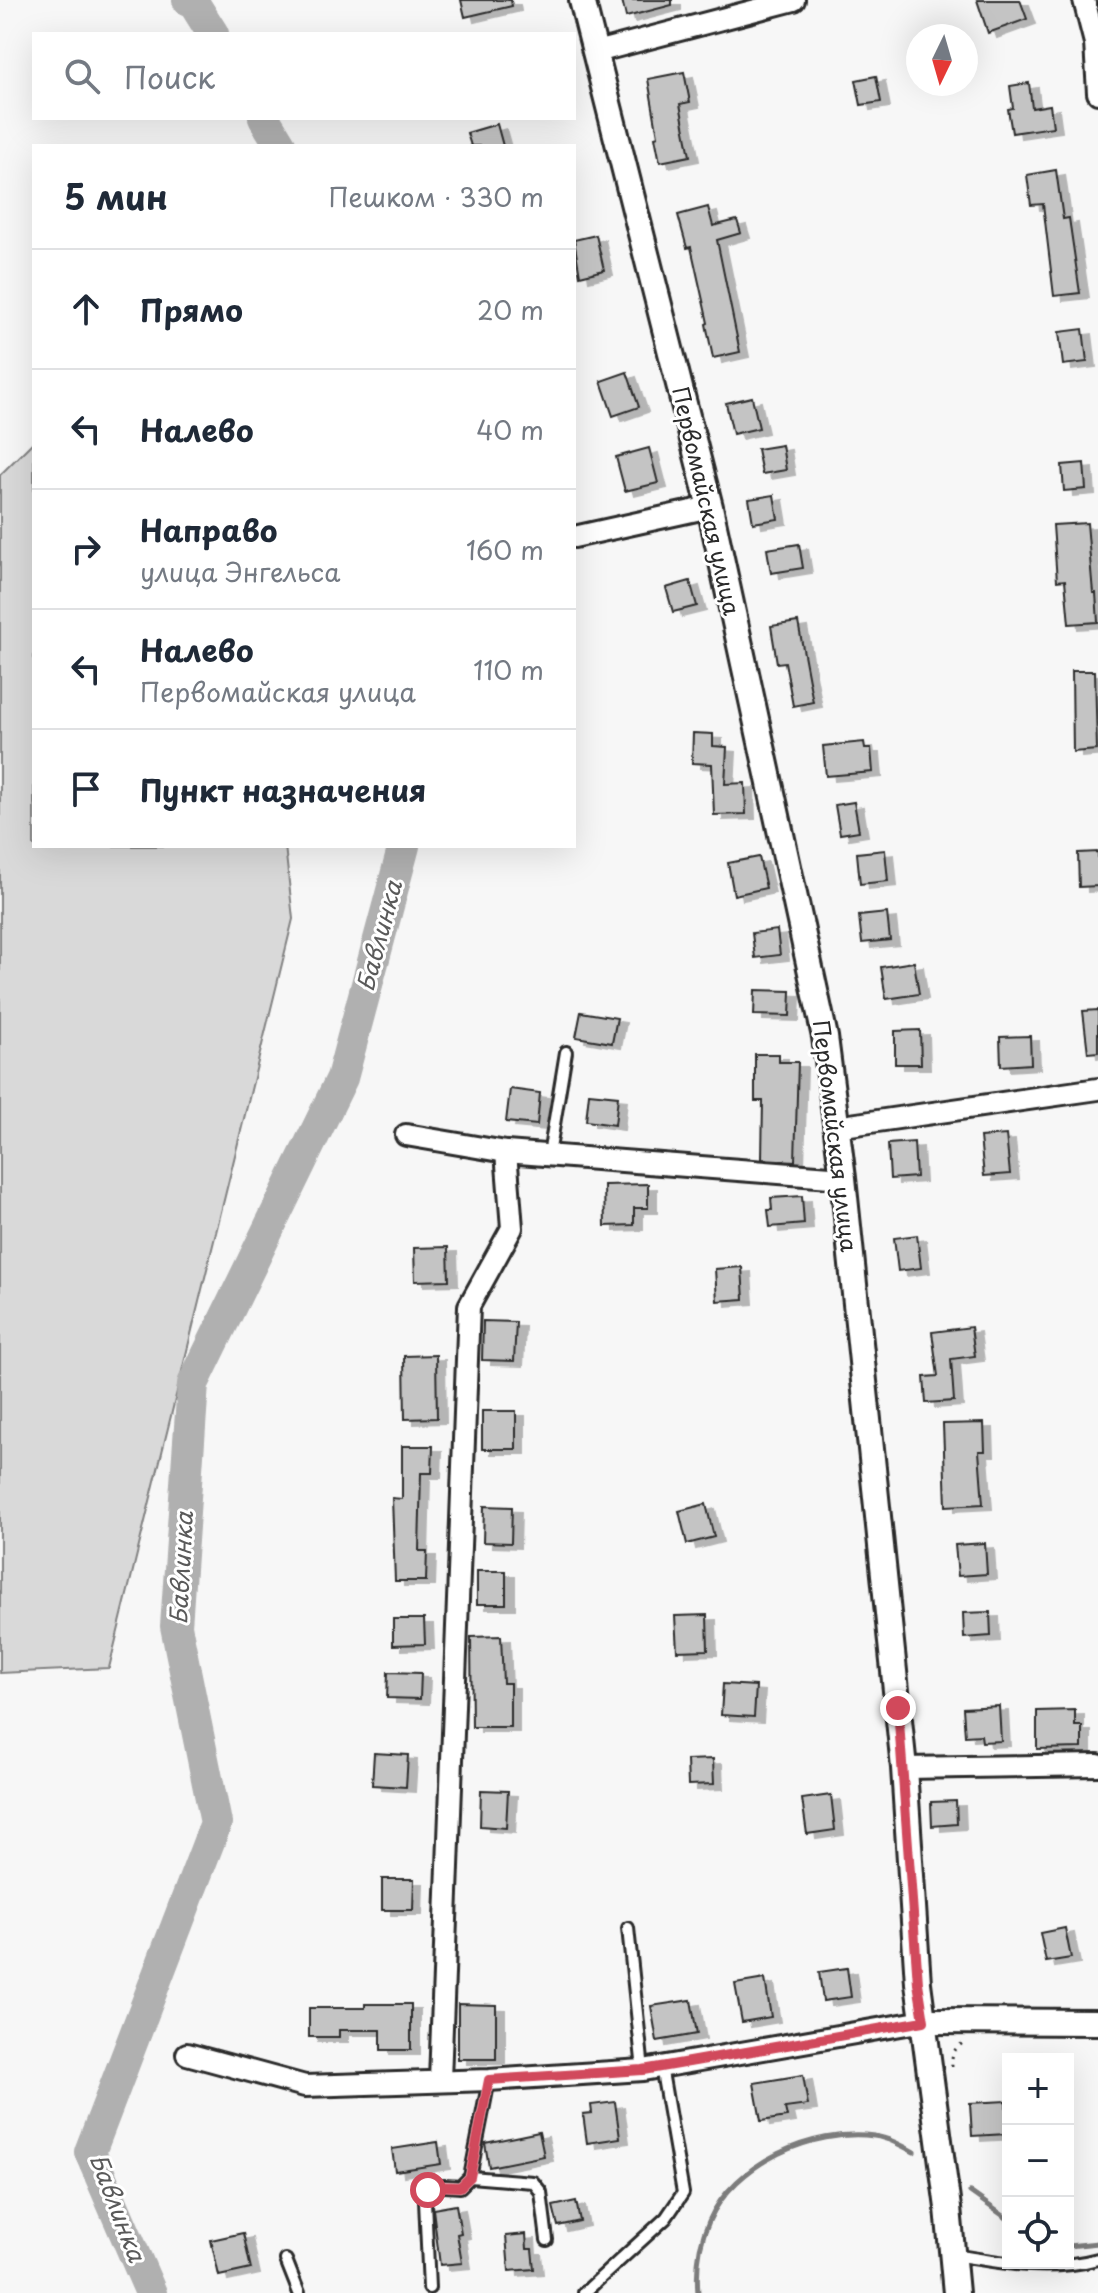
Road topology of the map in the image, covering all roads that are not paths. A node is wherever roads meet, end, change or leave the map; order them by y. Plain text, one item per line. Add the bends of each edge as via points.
1 (582, 0) edge
2 (794, 0) edge
3 (1084, 0) edge
4 (596, 52) junction
5 (1098, 84) edge
6 (1098, 93) edge
7 (710, 507) junction
8 (576, 537) edge
9 (566, 1052) dead end
10 (1098, 1089) edge
11 (836, 1127) junction
12 (406, 1135) dead end
13 (506, 1152) junction
14 (549, 1155) junction
15 (843, 1178) junction
16 (1098, 1765) edge
17 (904, 1768) junction
18 (628, 1928) dead end
19 (924, 2021) junction
20 (1098, 2022) edge
21 (187, 2054) dead end
22 (652, 2068) junction
23 (440, 2080) junction
24 (489, 2080) junction
25 (470, 2177) junction
26 (547, 2240) dead end
27 (952, 2255) junction
28 (1098, 2259) edge
29 (286, 2260) dead end
30 (429, 2288) dead end
31 (299, 2293) edge
32 (584, 2293) edge
33 (956, 2293) edge

1 - 4 street, Первомайская улица
2 - 4 street
3 - 5 street
4 - 7 street, Первомайская улица
5 - 6 street
7 - 8 street
7 - 11 street, Первомайская улица via 825,1037
9 - 14 lane
10 - 11 street
11 - 15 street, Первомайская улица
12 - 13 street
13 - 14 street
13 - 23 street via 512,1228 469,1306
14 - 15 street
15 - 17 street, Первомайская улица
16 - 17 street
17 - 19 street, Первомайская улица
18 - 22 lane
19 - 20 street
19 - 22 street
19 - 27 street, Первомайская улица
21 - 23 street via 305,2086
22 - 24 street
22 - 32 lane via 683,2193 666,2218
23 - 24 street
24 - 25 lane
25 - 26 lane via 533,2182 541,2192
25 - 30 lane via 460,2187 428,2190
27 - 28 lane via 1052,2267
27 - 33 street, Первомайская улица
29 - 31 lane

